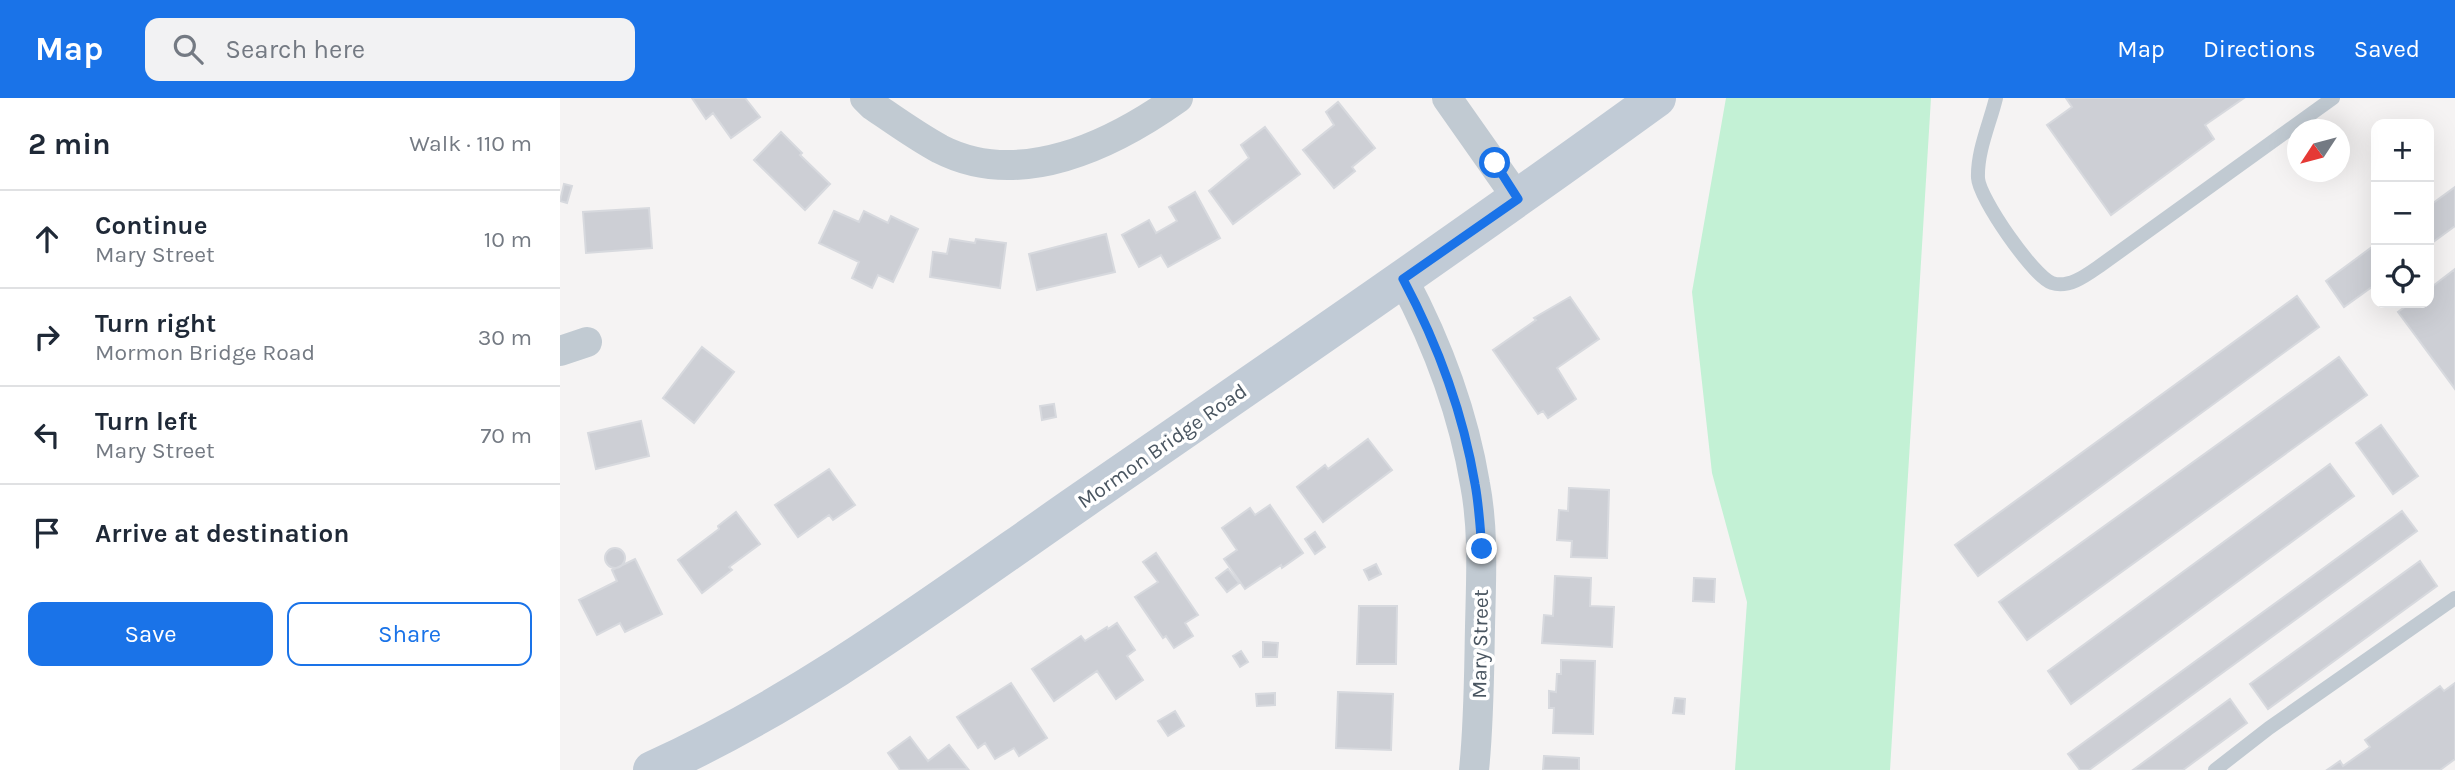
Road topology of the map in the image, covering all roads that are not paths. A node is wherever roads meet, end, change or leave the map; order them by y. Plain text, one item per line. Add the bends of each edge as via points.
1 (865, 98) edge
2 (1178, 98) edge
3 (1447, 98) edge
4 (1657, 98) edge
5 (1996, 98) edge
6 (2333, 98) edge
7 (1518, 199) junction
8 (1403, 279) junction
9 (2455, 598) edge
10 (652, 770) edge
11 (1474, 770) edge
12 (2216, 770) edge

1 - 2 street via 941,149 983,164 1049,161 1088,149 1147,120
3 - 7 street
4 - 7 main road, Mormon Bridge Road
5 - 6 lane via 1978,179 1987,205 2036,271 2051,283 2065,284 2101,265
7 - 8 main road, Mormon Bridge Road
8 - 10 main road, Mormon Bridge Road via 916,616 762,713
8 - 11 street, Mary Street via 1440,357 1476,484 1482,549
9 - 12 lane

